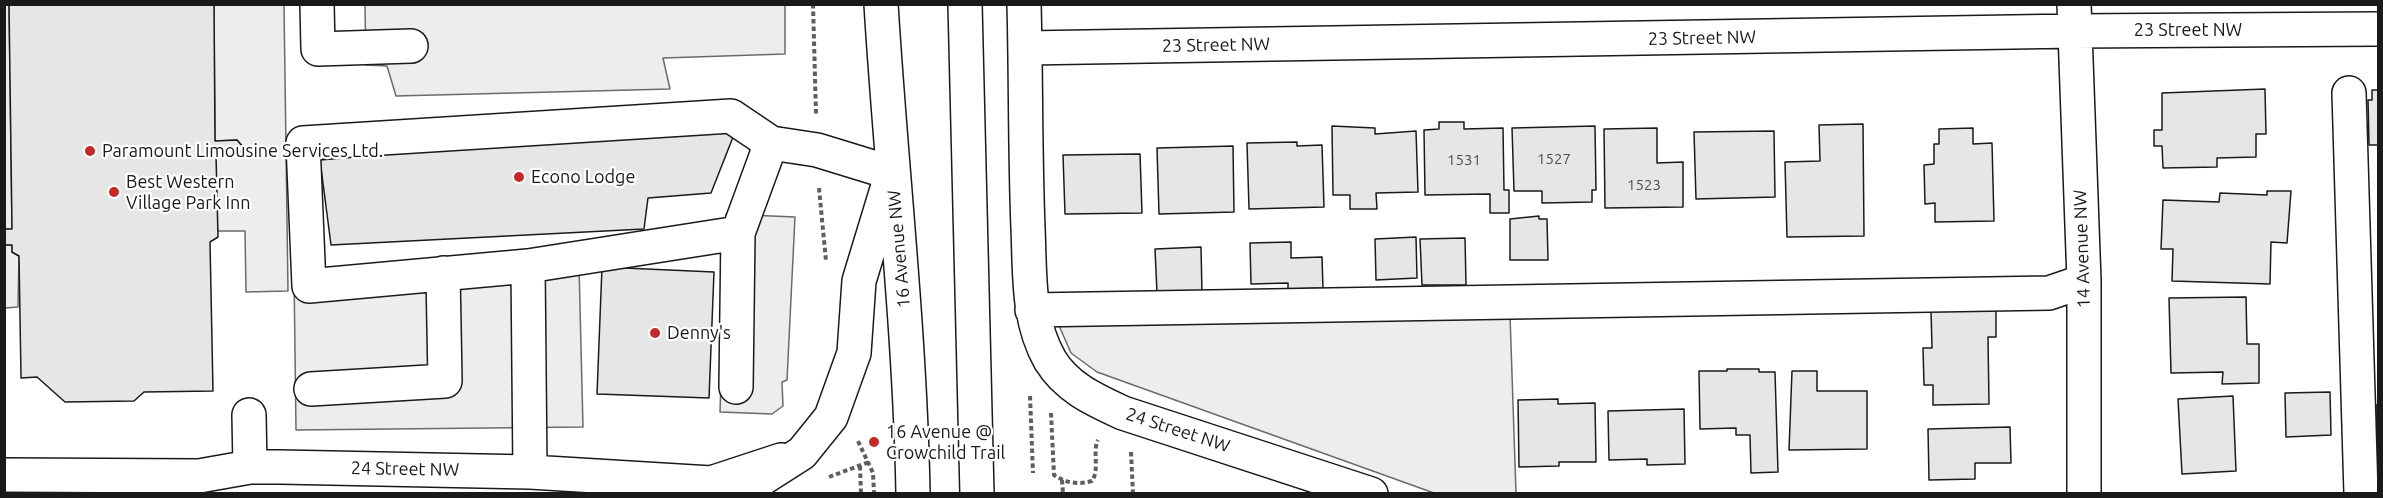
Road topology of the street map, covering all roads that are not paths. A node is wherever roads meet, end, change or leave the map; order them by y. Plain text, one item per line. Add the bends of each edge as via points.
1 (317, 4) edge
2 (881, 4) edge
3 (965, 4) edge
4 (1023, 4) edge
5 (2074, 18) edge
6 (2379, 29) edge
7 (411, 46) dead end
8 (1025, 48) junction
9 (2349, 93) dead end
10 (771, 143) junction
11 (892, 173) junction
12 (738, 232) junction
13 (528, 266) junction
14 (443, 273) junction
15 (2084, 281) junction
16 (1032, 310) junction
17 (736, 387) dead end
18 (310, 388) dead end
19 (249, 415) dead end
20 (802, 453) junction
21 (265, 467) junction
22 (530, 472) junction
23 (4, 475) edge
24 (977, 489) edge
25 (913, 490) edge
26 (738, 494) edge
27 (1371, 494) edge
28 (2084, 494) edge
29 (2361, 494) edge

1 - 7 main road via 318,49
2 - 11 main road, 16 Avenue NW
3 - 24 main road
4 - 8 main road
5 - 6 main road, 23 Street NW
5 - 8 main road, 23 Street NW
5 - 15 main road, 14 Avenue NW
8 - 16 main road
9 - 29 main road
10 - 11 main road via 817,150
10 - 12 main road
10 - 14 main road via 731,116 303,143 309,286
11 - 20 main road via 859,281 854,353 831,417
11 - 25 main road, 16 Avenue NW via 909,364
12 - 13 main road
12 - 17 main road
13 - 14 main road
13 - 22 main road
14 - 18 main road via 445,381
15 - 16 main road via 2049,293
15 - 28 main road, 14 Avenue NW
16 - 27 main road, 24 Street NW via 1051,361 1067,382 1088,396 1123,412
19 - 21 main road
20 - 22 main road, 24 Street NW via 711,483
20 - 26 main road
21 - 22 main road, 24 Street NW
21 - 23 main road, 24 Street NW via 199,476

